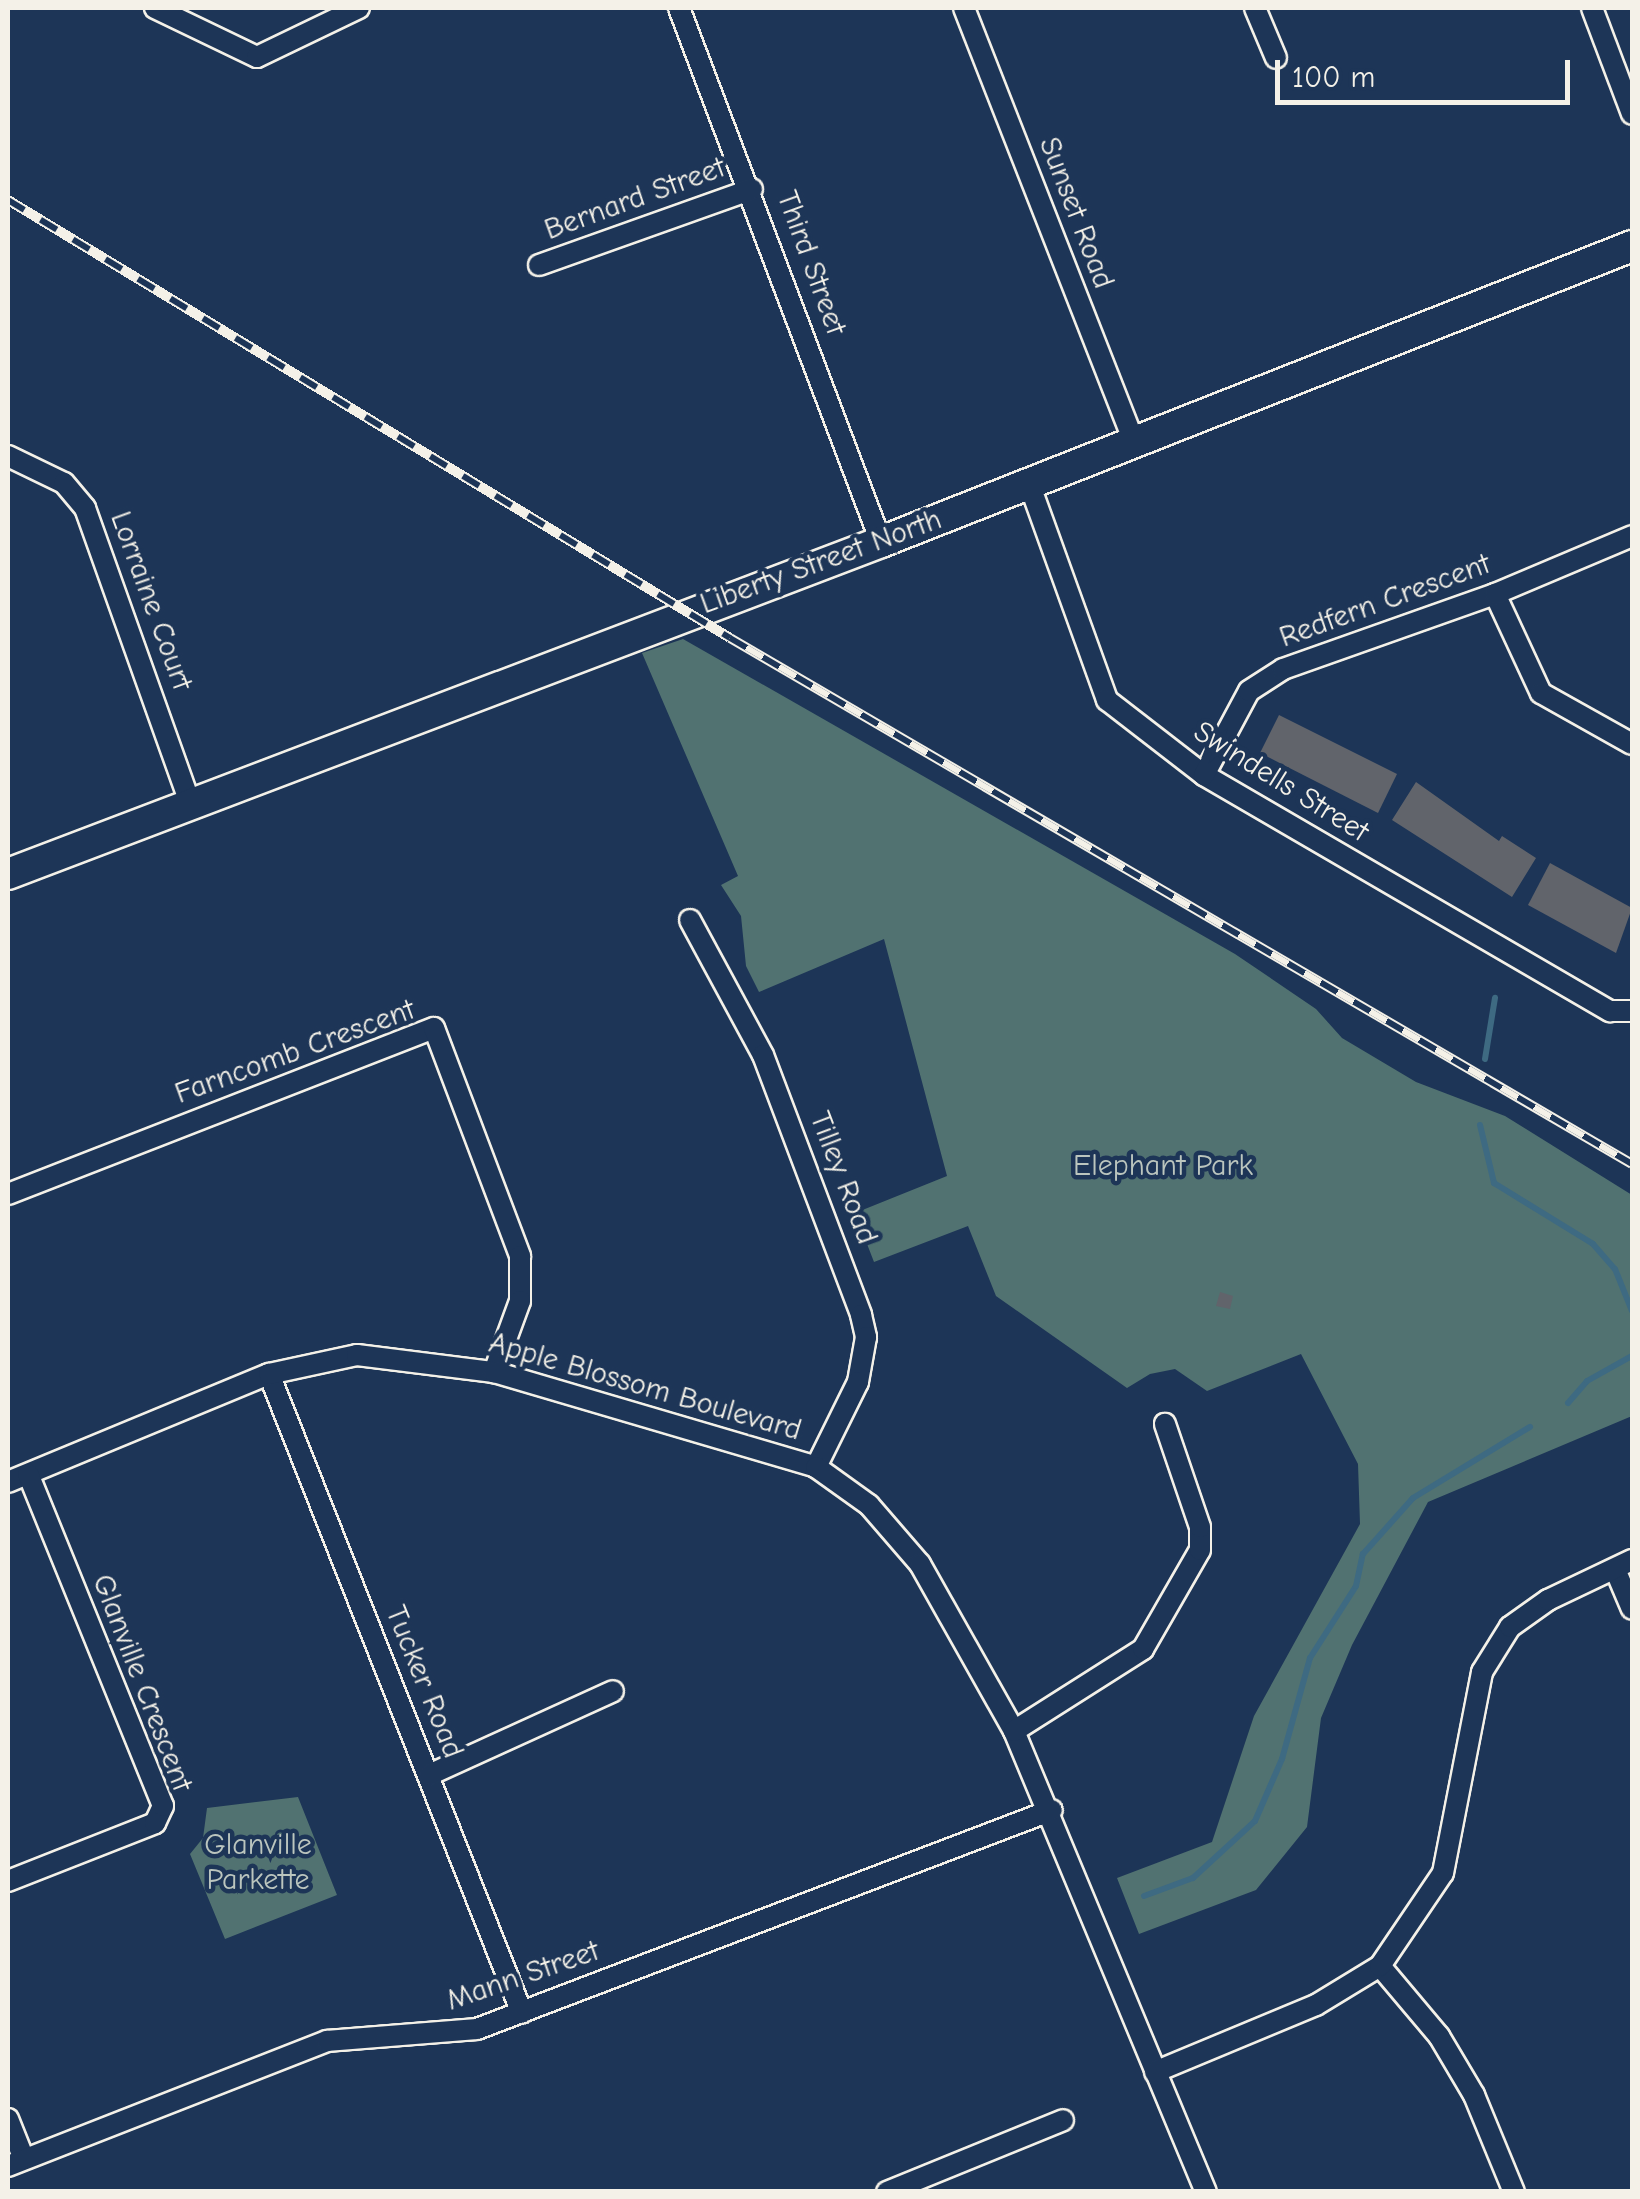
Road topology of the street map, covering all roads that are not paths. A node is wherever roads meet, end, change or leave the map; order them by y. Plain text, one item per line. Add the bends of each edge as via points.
1 (156, 8) edge
2 (360, 8) edge
3 (679, 8) edge
4 (964, 8) edge
5 (1255, 8) edge
6 (1592, 8) edge
7 (1276, 58) dead end
8 (1632, 114) edge
9 (752, 190) junction
10 (1632, 246) edge
11 (539, 266) dead end
12 (1133, 440) junction
13 (8, 456) edge
14 (1028, 482) junction
15 (1632, 536) edge
16 (881, 542) junction
17 (1495, 594) junction
18 (1632, 744) edge
19 (1204, 775) junction
20 (191, 805) junction
21 (8, 874) edge
22 (690, 920) dead end
23 (1632, 1012) edge
24 (8, 1194) edge
25 (494, 1372) junction
26 (269, 1374) junction
27 (1164, 1424) dead end
28 (816, 1467) junction
29 (28, 1474) junction
30 (8, 1482) edge
31 (1624, 1565) edge
32 (1632, 1609) edge
33 (613, 1691) dead end
34 (1014, 1731) junction
35 (429, 1775) junction
36 (1052, 1810) junction
37 (8, 1882) edge
38 (1380, 1966) junction
39 (522, 2012) junction
40 (1155, 2072) junction
41 (8, 2119) edge
42 (1063, 2120) dead end
43 (16, 2162) edge
44 (887, 2192) edge
45 (1206, 2192) edge
46 (1514, 2192) edge

1 - 2 street via 257,57
3 - 9 street, Third Street
4 - 12 street, Sunset Road
5 - 7 street
6 - 8 street
9 - 11 street, Bernard Street
9 - 16 street, Third Street
10 - 12 main road, Liberty Street North
12 - 14 main road, Liberty Street North
13 - 20 street, Lorraine Court via 64,483 85,508
14 - 16 main road, Liberty Street North
14 - 19 street, Swindells Street via 1107,700
15 - 17 street, Redfern Crescent
16 - 20 main road, Liberty Street North
17 - 18 street via 1541,693
17 - 19 street, Redfern Crescent via 1283,669 1250,691
19 - 23 street, Swindells Street via 1610,1011
20 - 21 main road, Liberty Street North
22 - 28 street, Tilley Road via 763,1055 862,1315 858,1382
24 - 25 street, Farncomb Crescent via 434,1028 520,1256 520,1301
25 - 26 street, Apple Blossom Boulevard via 356,1355
25 - 28 street, Apple Blossom Boulevard
26 - 29 street, Apple Blossom Boulevard
26 - 35 street, Tucker Road
27 - 34 street via 1200,1527 1200,1550 1143,1649
28 - 34 street, Apple Blossom Boulevard via 870,1505 920,1564
29 - 30 street, Apple Blossom Boulevard
29 - 37 street, Glanville Crescent via 162,1806 155,1823
31 - 32 street
31 - 38 street via 1548,1600 1510,1627 1482,1672 1442,1873
33 - 35 street
34 - 36 street, Apple Blossom Boulevard
35 - 39 street, Tucker Road
36 - 39 street, Mann Street
36 - 40 street, Apple Blossom Boulevard
38 - 40 street via 1316,2005
38 - 46 street via 1448,2050
39 - 43 street, Mann Street via 452,2035 327,2041
40 - 45 street, Apple Blossom Boulevard
41 - 43 street
42 - 44 street

